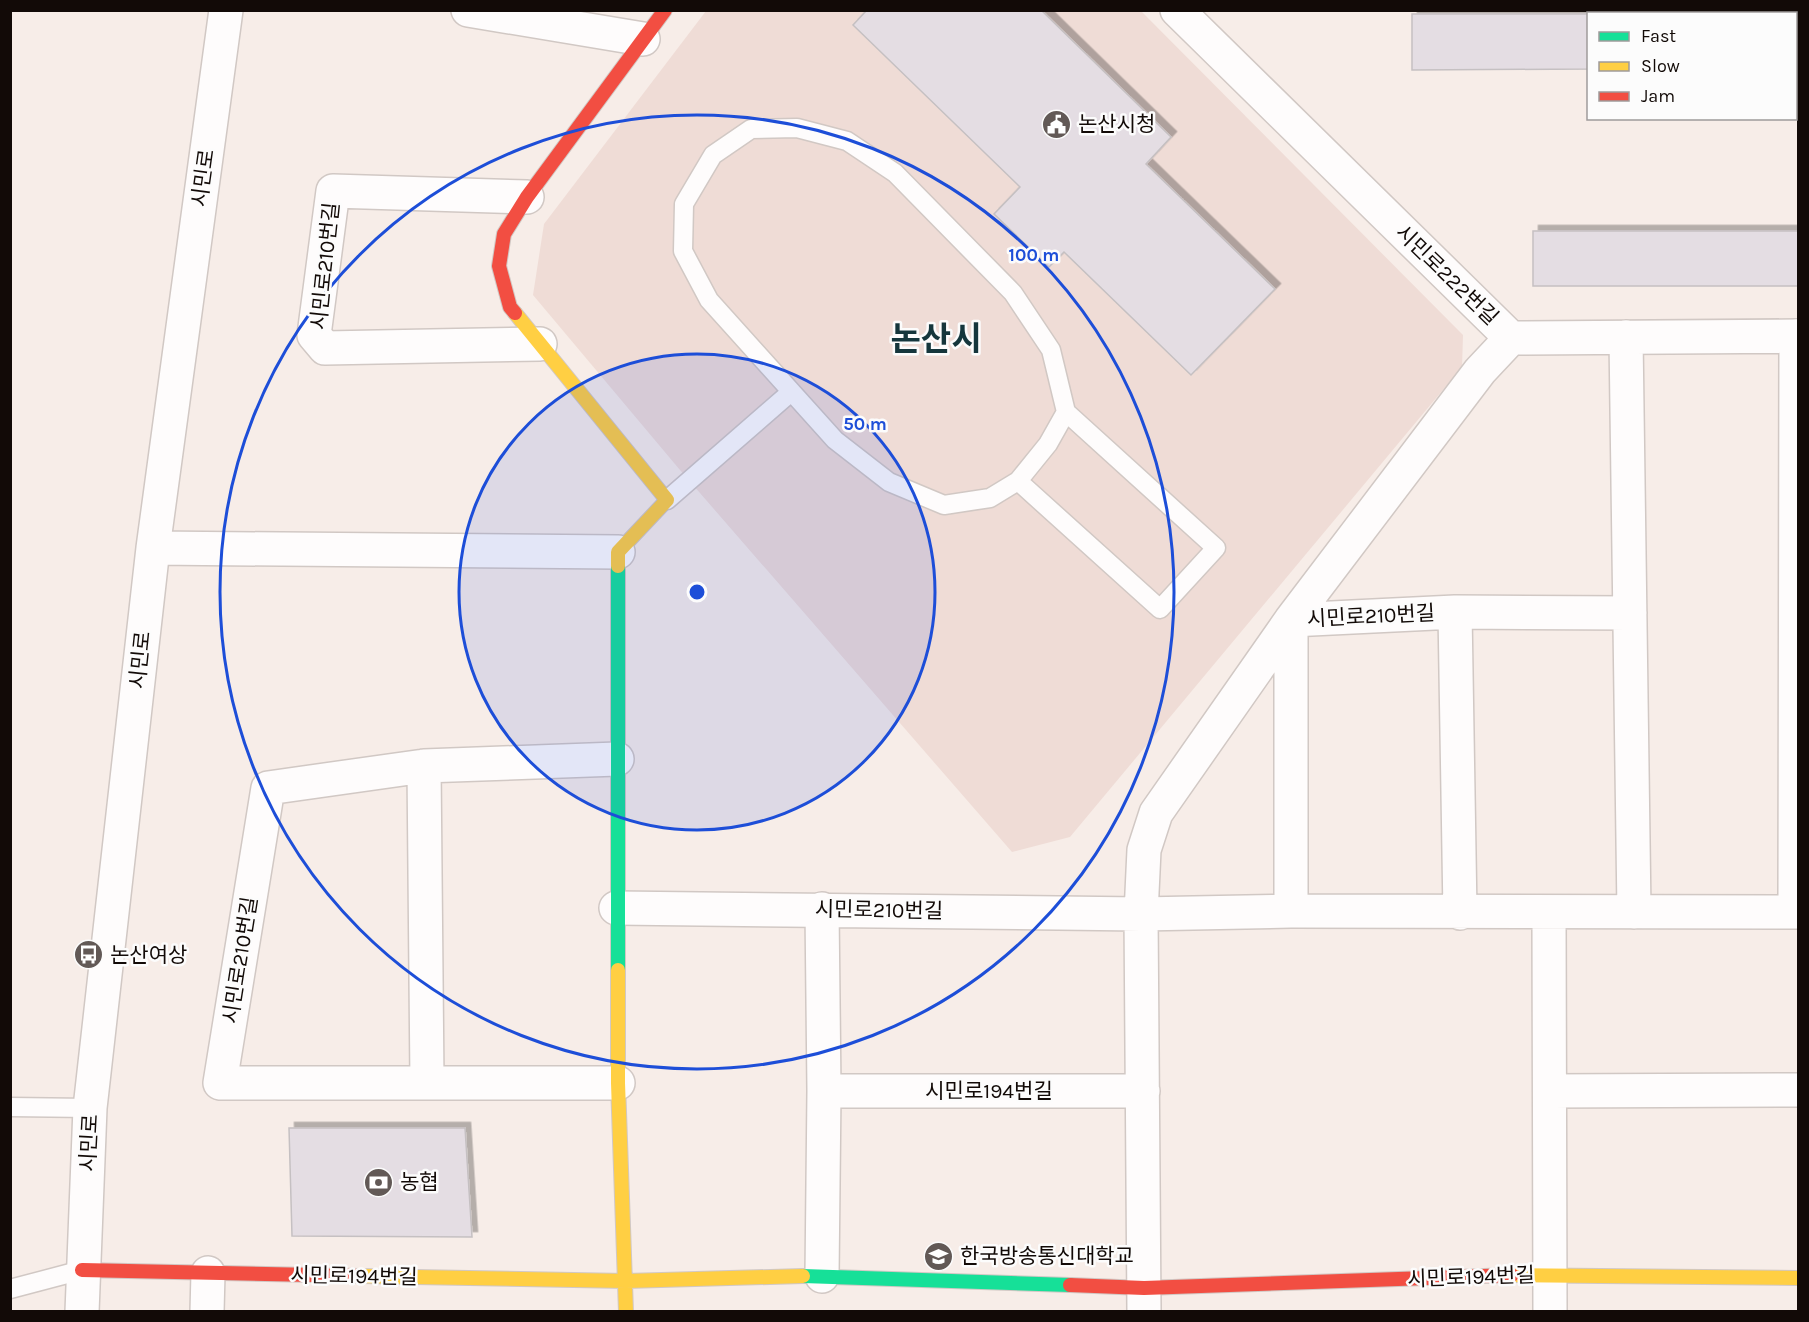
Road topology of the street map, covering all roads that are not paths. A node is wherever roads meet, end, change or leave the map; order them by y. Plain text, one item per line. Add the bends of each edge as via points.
1 (226, 10) edge
2 (468, 10) edge
3 (665, 10) edge
4 (1177, 10) edge
5 (643, 39) junction
6 (527, 196) junction
7 (1797, 336) edge
8 (1511, 338) junction
9 (1626, 338) junction
10 (540, 345) junction
11 (791, 392) junction
12 (1066, 412) junction
13 (1018, 481) junction
14 (667, 500) junction
15 (153, 548) junction
16 (618, 552) junction
17 (1455, 612) junction
18 (1630, 613) junction
19 (1291, 620) junction
20 (617, 759) junction
21 (424, 766) junction
22 (616, 908) junction
23 (822, 909) junction
24 (1291, 911) junction
25 (1549, 912) junction
26 (1634, 912) junction
27 (1797, 912) edge
28 (1460, 913) junction
29 (1141, 914) junction
30 (427, 1082) junction
31 (618, 1083) junction
32 (1550, 1090) junction
33 (1798, 1090) edge
34 (824, 1091) junction
35 (1143, 1091) junction
36 (10, 1107) edge
37 (90, 1108) junction
38 (82, 1270) junction
39 (208, 1273) junction
40 (1550, 1274) junction
41 (822, 1276) junction
42 (1798, 1278) edge
43 (626, 1281) junction
44 (10, 1289) edge
45 (1144, 1300) edge
46 (82, 1311) edge
47 (207, 1311) edge
48 (626, 1311) edge
49 (1550, 1311) edge

1 - 15 street, 시민로
2 - 5 street
3 - 5 street
4 - 8 street, 시민로222번길
5 - 6 street
6 - 10 street via 504,234 499,266 510,307
6 - 10 street, 시민로210번길 via 333,191 314,335 324,348
7 - 9 street, 시민로222번길
7 - 27 street, 시민로210번길
8 - 9 street, 시민로222번길
8 - 19 street via 1480,371
9 - 18 street
10 - 14 street
11 - 12 lane via 709,300 683,251 684,204 713,155 751,129 797,128 847,141 895,173 1013,293 1051,350
11 - 13 lane via 835,440 889,482 944,505 990,498
11 - 14 lane
12 - 13 lane via 1048,444
12 - 13 lane via 1216,548 1160,609
14 - 16 street
15 - 16 street
15 - 37 street, 시민로
16 - 20 street
17 - 18 street, 시민로210번길
17 - 19 street, 시민로210번길
17 - 28 street, 시민로210번길
18 - 26 street
19 - 24 street, 시민로210번길
19 - 29 street via 1156,813 1144,850
20 - 21 street, 시민로210번길
20 - 22 street
21 - 30 street
21 - 30 street, 시민로210번길 via 268,788 220,1083
22 - 23 street, 시민로210번길
22 - 31 street
23 - 29 street, 시민로210번길
23 - 34 street
24 - 28 street, 시민로210번길
24 - 29 street, 시민로210번길
25 - 26 street, 시민로210번길
25 - 28 street, 시민로210번길
25 - 32 street
26 - 27 street, 시민로210번길
29 - 35 street
30 - 31 street, 시민로210번길
31 - 43 street
32 - 33 street
32 - 40 street
34 - 35 street, 시민로194번길
34 - 41 street
35 - 45 street
36 - 37 lane
37 - 38 street, 시민로
38 - 39 street, 시민로194번길
38 - 44 lane
38 - 46 street, 시민로
39 - 43 street, 시민로194번길
39 - 47 street
40 - 42 street, 시민로194번길
40 - 45 street, 시민로194번길
40 - 49 street
41 - 43 street, 시민로194번길
41 - 45 street, 시민로194번길
43 - 48 street

